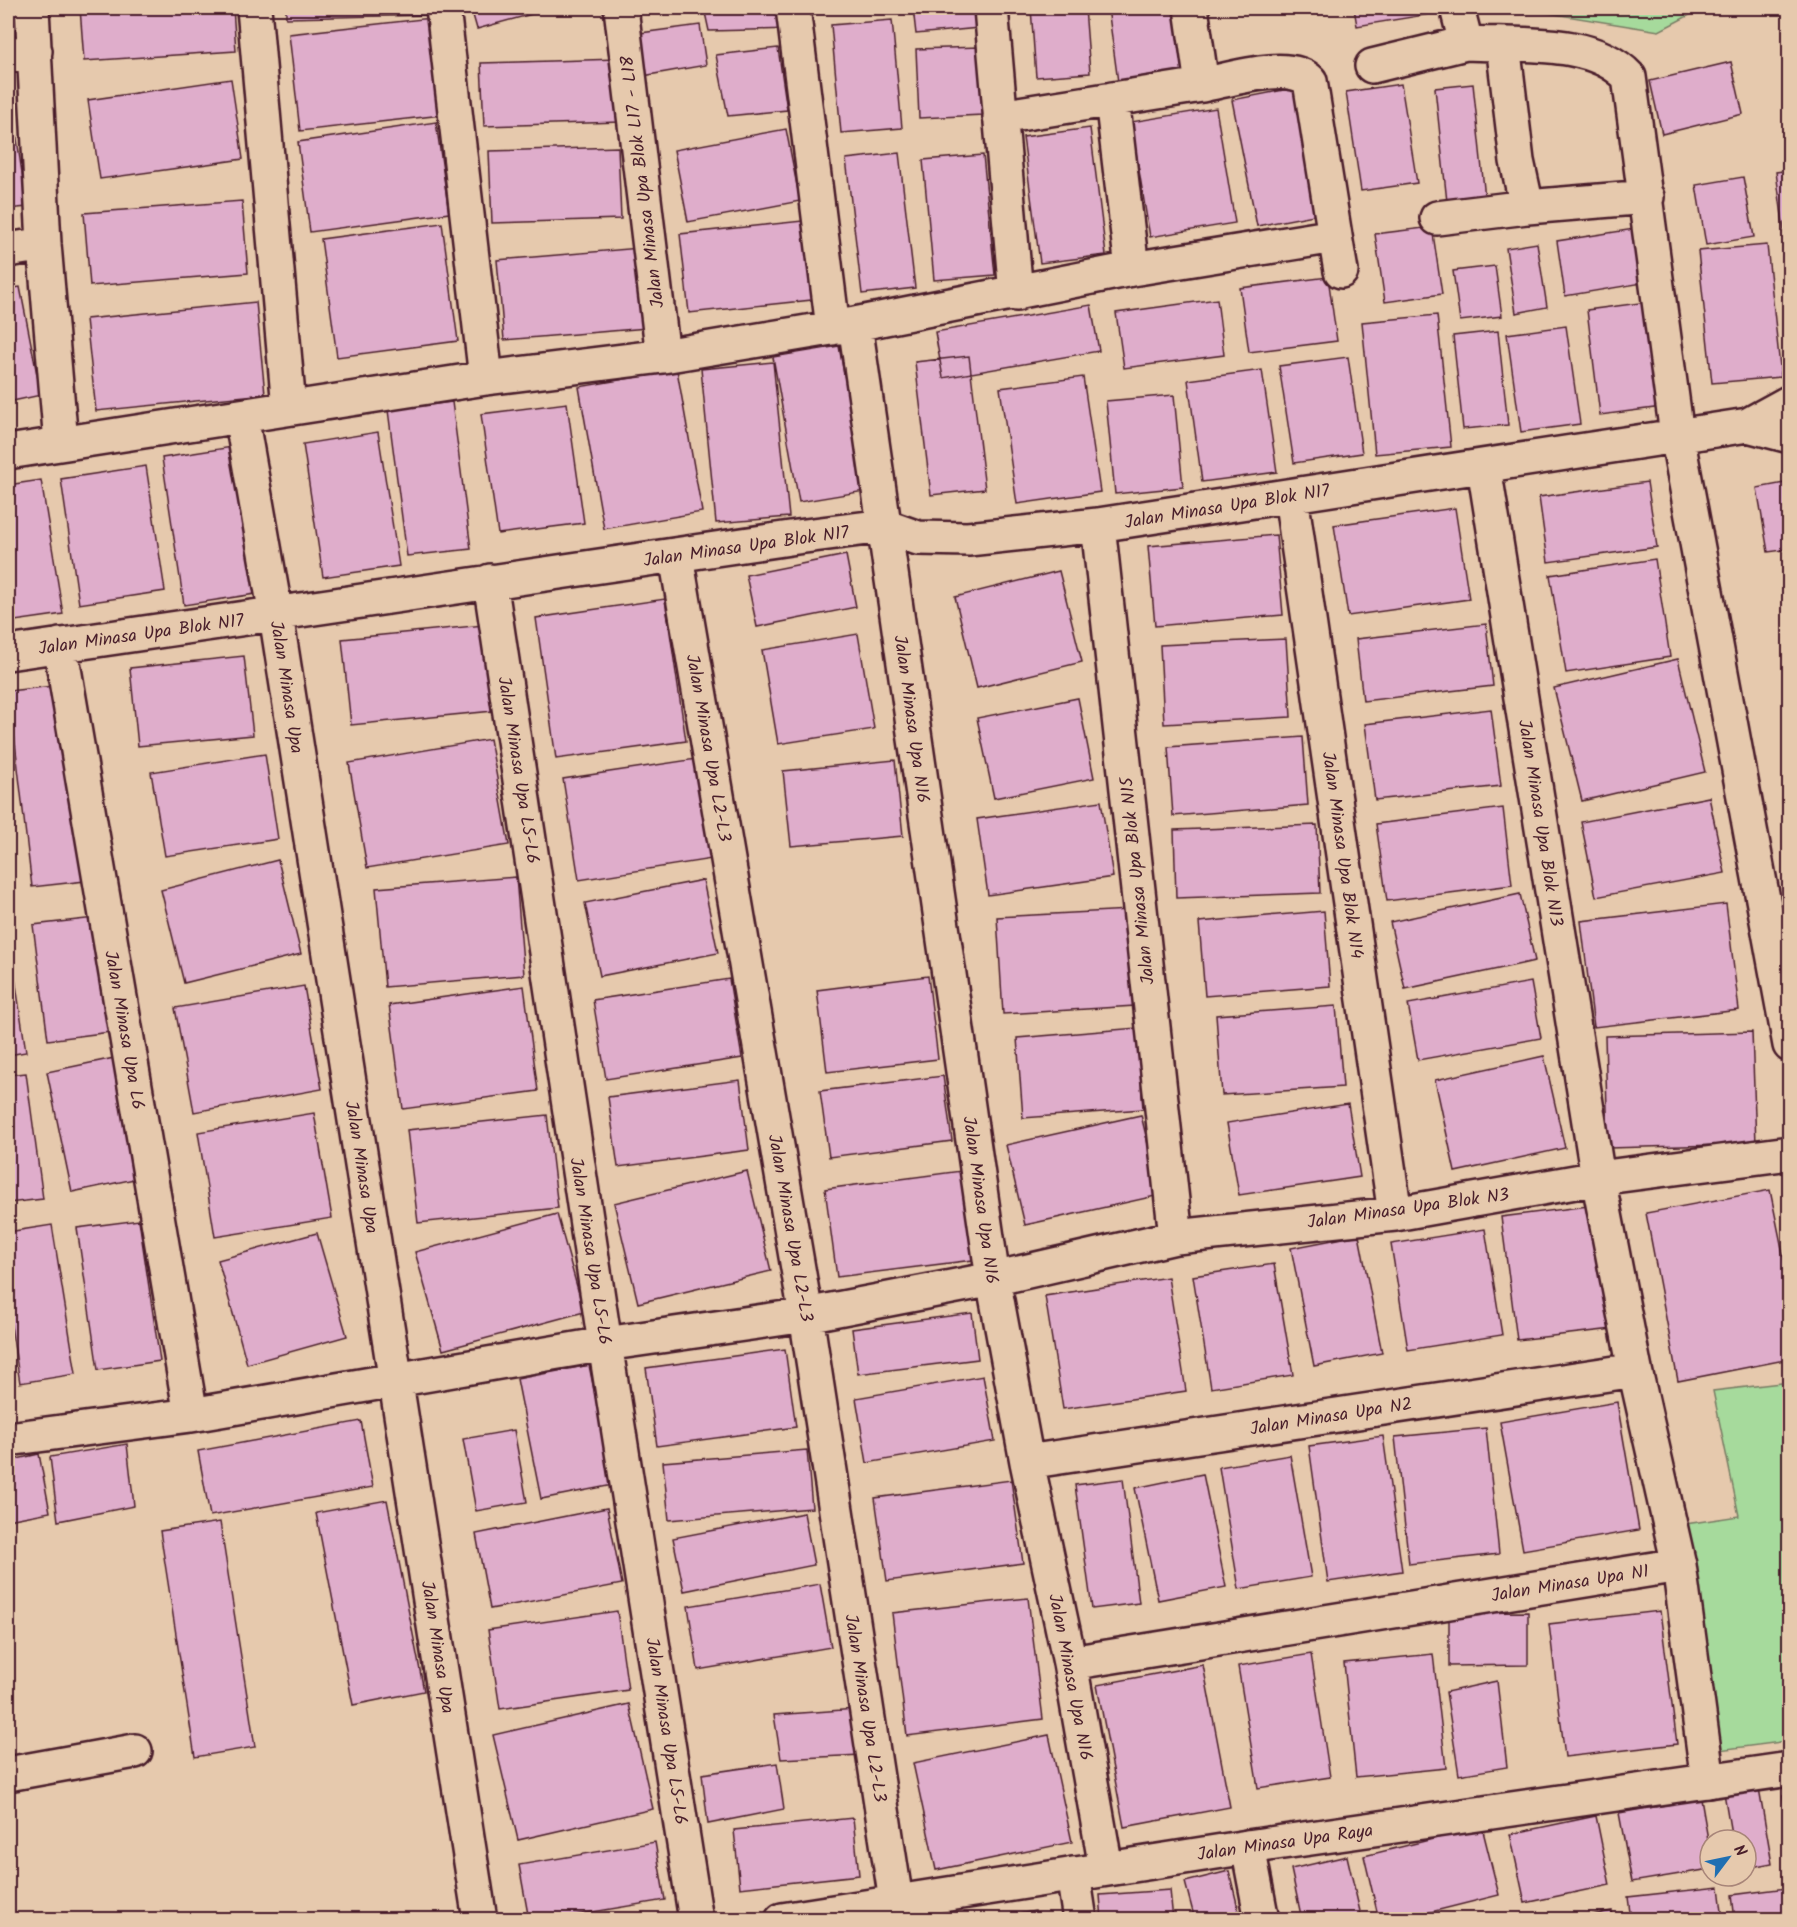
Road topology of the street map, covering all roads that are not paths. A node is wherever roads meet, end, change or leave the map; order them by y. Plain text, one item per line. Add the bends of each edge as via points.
1 (32, 8) edge
2 (254, 8) edge
3 (443, 8) edge
4 (621, 8) edge
5 (793, 8) edge
6 (991, 8) edge
7 (1191, 8) edge
8 (1457, 8) edge
9 (1466, 43) junction
10 (1503, 44) junction
11 (21, 53) edge
12 (1372, 66) dead end
13 (1202, 85) junction
14 (1112, 99) junction
15 (1000, 117) junction
16 (1647, 197) junction
17 (1527, 207) junction
18 (1437, 218) dead end
19 (1335, 236) junction
20 (44, 244) junction
21 (8, 250) edge
22 (1132, 269) junction
23 (1341, 271) dead end
24 (1016, 294) junction
25 (844, 326) junction
26 (663, 356) junction
27 (486, 378) junction
28 (1790, 402) edge
29 (289, 408) junction
30 (241, 416) junction
31 (1748, 425) junction
32 (1677, 435) junction
33 (1790, 436) edge
34 (61, 443) junction
35 (8, 452) edge
36 (1484, 467) junction
37 (1291, 496) junction
38 (1098, 525) junction
39 (884, 526) junction
40 (676, 556) junction
41 (490, 581) junction
42 (276, 615) junction
43 (60, 645) junction
44 (8, 653) edge
45 (1790, 1045) edge
46 (1790, 1153) edge
47 (1598, 1178) junction
48 (1395, 1214) junction
49 (1176, 1238) junction
50 (993, 1279) junction
51 (806, 1315) junction
52 (605, 1344) junction
53 (1635, 1370) junction
54 (395, 1380) junction
55 (191, 1415) junction
56 (8, 1439) edge
57 (1027, 1462) junction
58 (1679, 1565) junction
59 (1070, 1663) junction
60 (135, 1751) dead end
61 (1790, 1768) edge
62 (8, 1774) edge
63 (1708, 1781) junction
64 (1248, 1847) junction
65 (1106, 1868) junction
66 (1073, 1874) junction
67 (896, 1900) junction
68 (853, 1914) edge
69 (480, 1920) edge
70 (696, 1920) edge
71 (782, 1920) edge
72 (1080, 1920) edge
73 (1262, 1920) edge

1 - 11 street
2 - 29 street
3 - 27 street
4 - 26 street, Jalan Minasa Upa Blok L17 - L18
5 - 25 street, Jalan Minasa Upa N16
6 - 15 street
7 - 13 street
8 - 9 street
9 - 10 street
9 - 12 street
10 - 16 street via 1548,45 1586,52 1610,61 1629,77
10 - 17 street via 1517,161
11 - 20 street
13 - 14 street
13 - 19 street via 1279,71 1303,74 1310,81
14 - 15 street
14 - 22 street
15 - 24 street
16 - 17 street
16 - 32 street
17 - 18 street
19 - 22 street
19 - 23 street
20 - 21 street
20 - 34 street
22 - 24 street
24 - 25 street
25 - 26 street
25 - 39 street, Jalan Minasa Upa N16
26 - 27 street
27 - 29 street
28 - 31 street
29 - 30 street
30 - 34 street
30 - 42 street, Jalan Minasa Upa
31 - 32 street, Jalan Minasa Upa Blok N17
31 - 33 street
32 - 36 street, Jalan Minasa Upa Blok N17
32 - 45 street
34 - 35 street
36 - 37 street, Jalan Minasa Upa Blok N17
36 - 47 street, Jalan Minasa Upa Blok N13
37 - 38 street, Jalan Minasa Upa Blok N17
37 - 48 street, Jalan Minasa Upa Blok N14
38 - 39 street, Jalan Minasa Upa Blok N17 via 968,539 918,538
38 - 49 street, Jalan Minasa Upa Blok N15
39 - 40 street, Jalan Minasa Upa Blok N17
39 - 50 street, Jalan Minasa Upa N16
40 - 41 street, Jalan Minasa Upa Blok N17
40 - 51 street, Jalan Minasa Upa L2-L3
41 - 42 street, Jalan Minasa Upa Blok N17
41 - 52 street, Jalan Minasa Upa L5-L6
42 - 43 street, Jalan Minasa Upa Blok N17
42 - 54 street, Jalan Minasa Upa
43 - 44 street, Jalan Minasa Upa Blok N17
43 - 55 street, Jalan Minasa Upa L6
46 - 47 street, Jalan Minasa Upa Blok N3
47 - 48 street, Jalan Minasa Upa Blok N3
47 - 53 street
48 - 49 street, Jalan Minasa Upa Blok N3
49 - 50 street, Jalan Minasa Upa Blok N3
50 - 51 street, Jalan Minasa Upa Blok N3
50 - 57 street, Jalan Minasa Upa N16
51 - 52 street, Jalan Minasa Upa Blok N3
51 - 67 street, Jalan Minasa Upa L2-L3
52 - 54 street, Jalan Minasa Upa Blok N3
52 - 70 street, Jalan Minasa Upa L5-L6
53 - 57 street, Jalan Minasa Upa N2
53 - 58 street
54 - 55 street, Jalan Minasa Upa Blok N3
54 - 69 street, Jalan Minasa Upa
55 - 56 street, Jalan Minasa Upa Blok N3
57 - 59 street, Jalan Minasa Upa N16
58 - 59 street, Jalan Minasa Upa N1
58 - 63 street
59 - 65 street, Jalan Minasa Upa N16
60 - 62 street
61 - 63 street, Jalan Minasa Upa Raya
63 - 64 street, Jalan Minasa Upa Raya
64 - 65 street, Jalan Minasa Upa Raya
64 - 73 street
65 - 66 street, Jalan Minasa Upa Raya
66 - 67 street, Jalan Minasa Upa Raya
66 - 72 street
67 - 68 street, Jalan Minasa Upa Raya
68 - 71 street, Jalan Minasa Upa Raya

